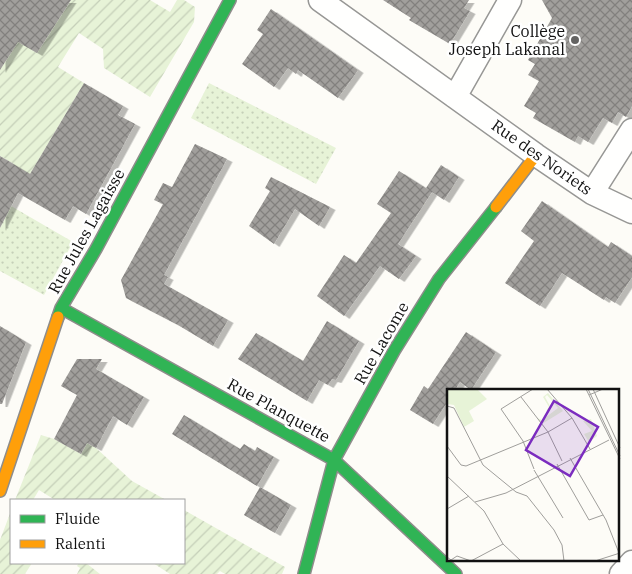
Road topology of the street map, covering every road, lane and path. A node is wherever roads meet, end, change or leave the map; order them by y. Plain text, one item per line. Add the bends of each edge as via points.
1 (230, 0) edge
2 (320, 0) edge
3 (510, 0) edge
4 (455, 97) junction
5 (632, 130) edge
6 (536, 155) junction
7 (592, 193) junction
8 (632, 212) edge
9 (61, 308) junction
10 (334, 460) junction
11 (0, 490) edge
12 (632, 562) edge
13 (304, 574) edge
14 (456, 574) edge
15 (621, 574) edge

1 - 9 street, Rue Jules Lagaisse
2 - 4 street, Rue des Noriets
3 - 4 street
4 - 6 street, Rue des Noriets
5 - 7 street
6 - 7 street, Rue des Noriets
6 - 10 street, Rue Lacome via 439,279 394,351
7 - 8 street, Rue des Noriets
9 - 10 street, Rue Planquette
9 - 11 street, Rue Jules Lagaisse
10 - 13 street, Rue Lacome
10 - 14 street, Rue Planquette
12 - 15 street

